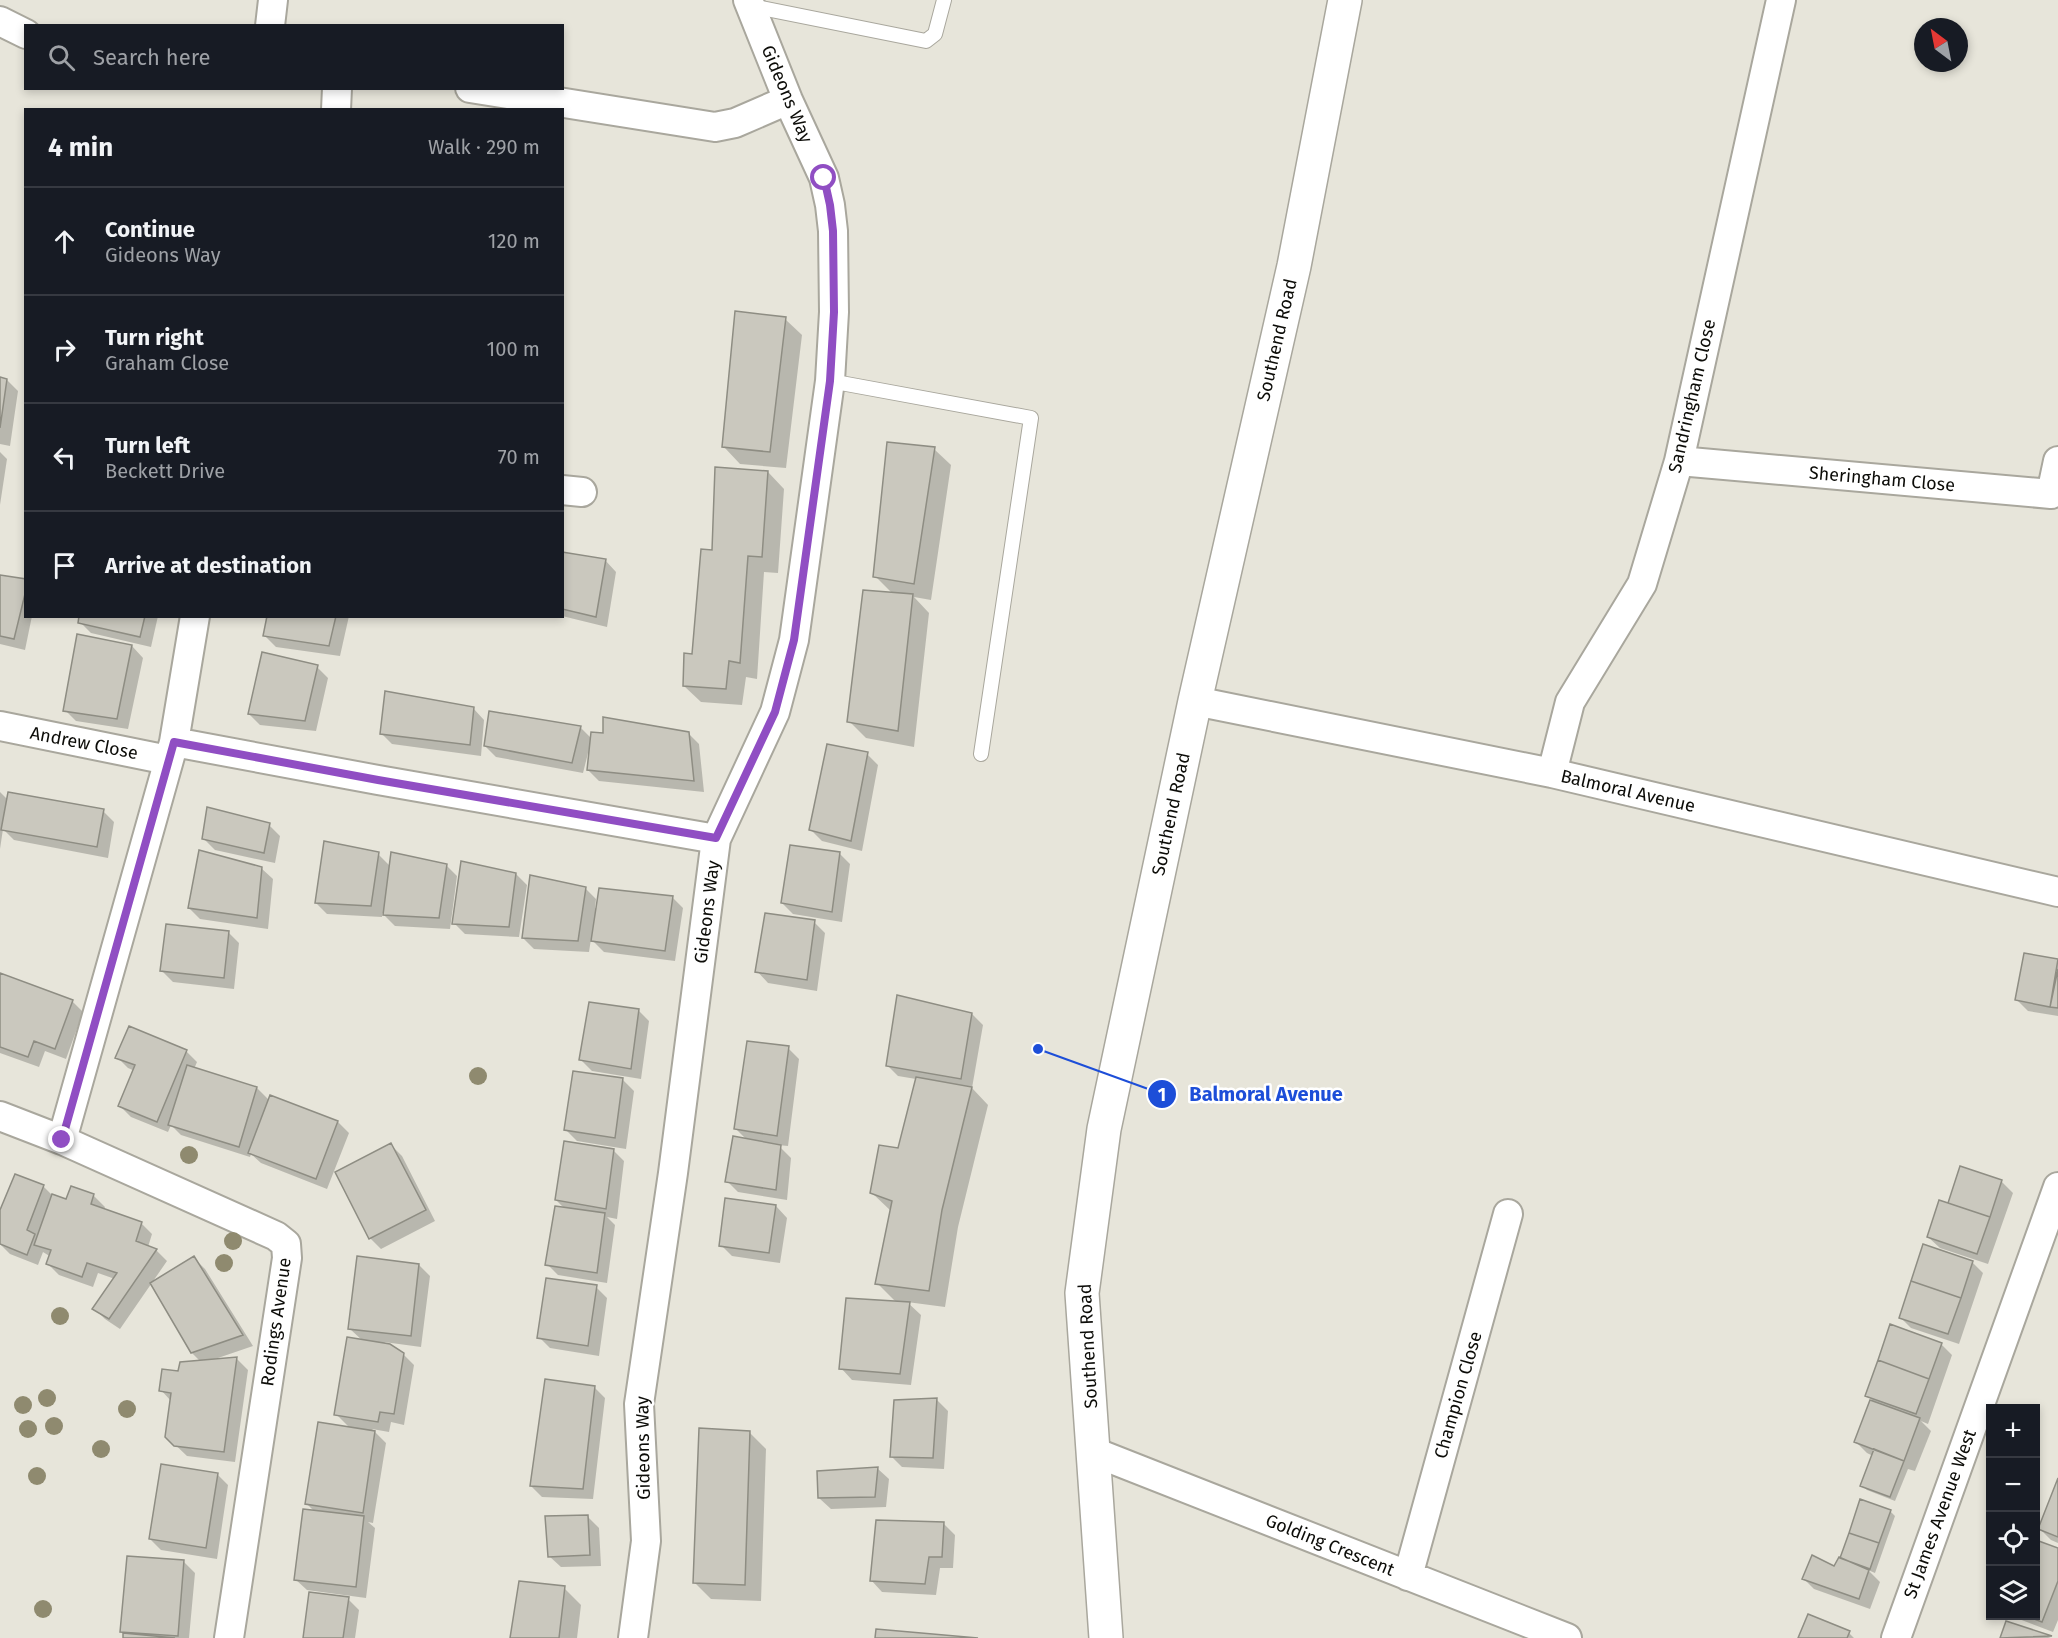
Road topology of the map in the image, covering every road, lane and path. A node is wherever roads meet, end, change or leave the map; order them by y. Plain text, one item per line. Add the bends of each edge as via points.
1 (273, 0) edge
2 (944, 0) edge
3 (1345, 0) edge
4 (1781, 0) edge
5 (750, 3) edge
6 (0, 21) edge
7 (270, 24) edge
8 (24, 32) edge
9 (337, 90) edge
10 (483, 90) edge
11 (788, 100) junction
12 (336, 108) edge
13 (830, 381) junction
14 (1679, 461) junction
15 (2058, 461) edge
16 (195, 618) edge
17 (1195, 701) junction
18 (0, 726) edge
19 (171, 751) junction
20 (981, 754) dead end
21 (1552, 773) junction
22 (716, 838) junction
23 (2058, 892) edge
24 (0, 1116) edge
25 (62, 1140) junction
26 (2058, 1187) edge
27 (1508, 1214) dead end
28 (1094, 1452) junction
29 (1408, 1576) junction
30 (1561, 1637) edge
31 (229, 1638) edge
32 (633, 1638) edge
33 (1106, 1638) edge
34 (1896, 1638) edge

1 - 7 street
2 - 5 lane via 934,34 926,41
3 - 17 street, Southend Road via 1293,266
4 - 14 street, Sandringham Close
5 - 11 street, Gideons Way
6 - 8 street
9 - 12 street
10 - 11 street via 715,127 735,123
11 - 13 street, Gideons Way via 824,178 830,205 834,312
13 - 20 lane via 1031,418
13 - 22 street, Gideons Way via 794,640 775,712
14 - 15 street, Sheringham Close via 2051,494
14 - 21 street, Sandringham Close via 1642,585 1570,702
16 - 19 street
17 - 21 street, Balmoral Avenue
17 - 28 street, Southend Road via 1104,1129 1088,1246 1082,1293
18 - 19 street, Andrew Close
19 - 22 street, Andrew Close via 390,782
19 - 25 street
21 - 23 street, Balmoral Avenue
22 - 32 street, Gideons Way via 639,1404 646,1541
24 - 25 street, Rodings Avenue
25 - 31 street, Rodings Avenue via 276,1236 286,1244
26 - 34 street, St James Avenue West
27 - 29 street, Champion Close
28 - 29 street, Golding Crescent
28 - 33 street, Southend Road
29 - 30 street, Golding Crescent

